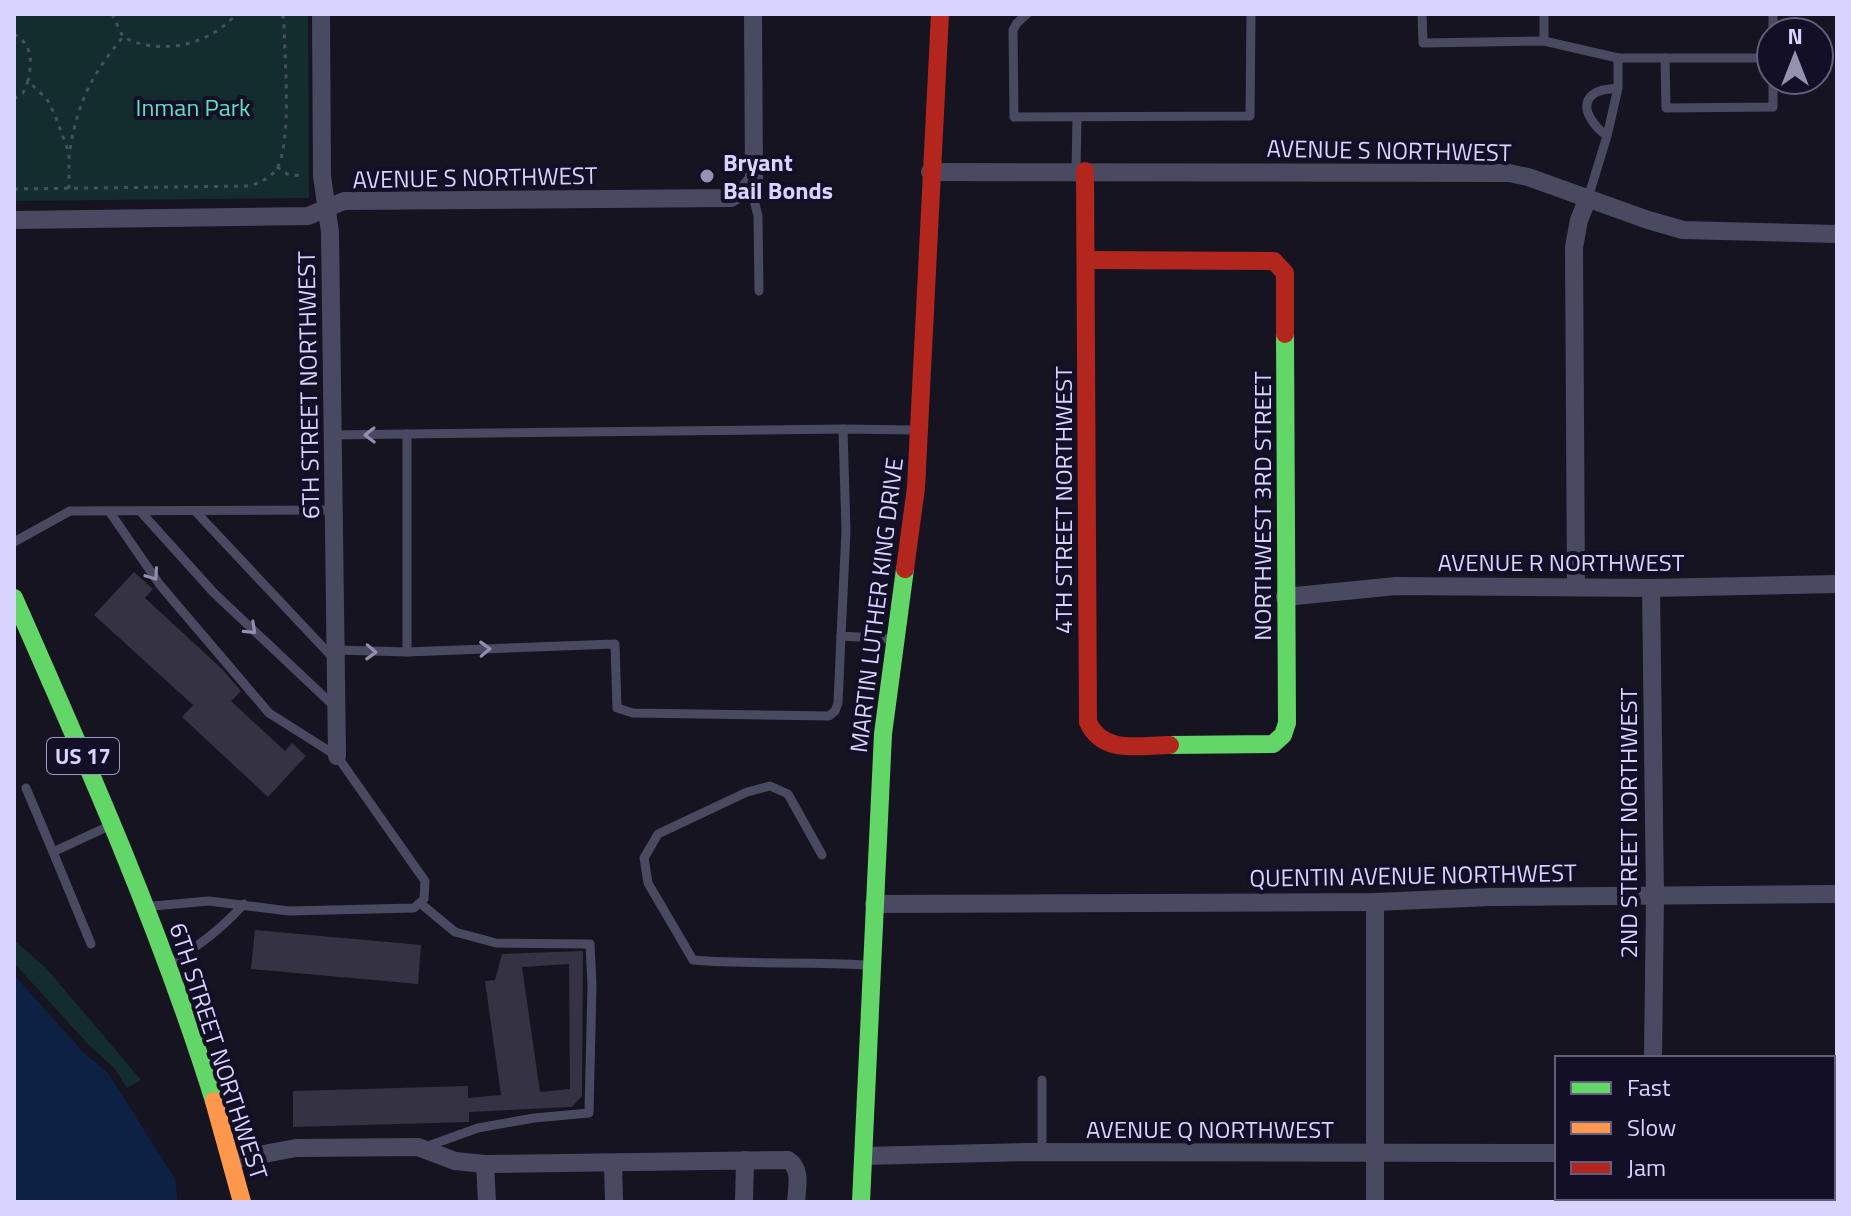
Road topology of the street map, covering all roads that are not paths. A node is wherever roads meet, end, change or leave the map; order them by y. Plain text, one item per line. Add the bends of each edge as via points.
1 (321, 14) edge
2 (753, 14) edge
3 (940, 14) edge
4 (1027, 14) edge
5 (1251, 14) edge
6 (1422, 14) edge
7 (1544, 14) edge
8 (1544, 41) junction
9 (1618, 58) junction
10 (1665, 58) junction
11 (1755, 58) edge
12 (1618, 88) junction
13 (1773, 96) edge
14 (1077, 117) junction
15 (1607, 136) junction
16 (1081, 171) junction
17 (930, 172) junction
18 (748, 187) junction
19 (1588, 198) junction
20 (326, 208) junction
21 (14, 220) edge
22 (1837, 234) edge
23 (1087, 260) junction
24 (759, 291) dead end
25 (843, 429) junction
26 (919, 430) junction
27 (407, 434) junction
28 (333, 435) junction
29 (334, 510) junction
30 (109, 511) junction
31 (140, 511) junction
32 (195, 511) junction
33 (14, 542) edge
34 (1837, 584) edge
35 (1576, 586) junction
36 (1651, 588) junction
37 (1285, 597) junction
38 (14, 598) edge
39 (841, 636) junction
40 (896, 640) junction
41 (407, 652) junction
42 (336, 656) junction
43 (337, 709) junction
44 (1279, 739) joint
45 (337, 756) junction
46 (26, 788) dead end
47 (112, 825) junction
48 (53, 852) junction
49 (822, 855) dead end
50 (1837, 894) edge
51 (1655, 897) junction
52 (1375, 902) junction
53 (420, 903) junction
54 (244, 904) junction
55 (874, 904) junction
56 (148, 911) junction
57 (91, 944) dead end
58 (168, 963) junction
59 (871, 965) junction
60 (1653, 1056) edge
61 (1042, 1080) dead end
62 (422, 1148) junction
63 (1042, 1152) junction
64 (1555, 1153) edge
65 (1375, 1154) junction
66 (863, 1156) junction
67 (232, 1160) junction
68 (745, 1160) junction
69 (613, 1163) junction
70 (485, 1164) junction
71 (242, 1202) edge
72 (487, 1202) edge
73 (614, 1202) edge
74 (744, 1202) edge
75 (796, 1202) edge
76 (861, 1202) edge
77 (1375, 1202) edge

1 - 20 street, 6TH STREET NORTHWEST
2 - 18 street via 754,179
3 - 17 main road, MARTIN LUTHER KING DRIVE
4 - 14 lane via 1013,30 1014,117
5 - 14 lane via 1250,116
6 - 8 lane via 1423,43
7 - 8 lane
8 - 9 lane
9 - 10 lane
9 - 12 lane
10 - 11 lane
10 - 13 lane via 1666,108 1773,107
12 - 15 lane
12 - 15 lane via 1589,99 1593,126
14 - 16 lane
15 - 19 lane
16 - 17 street, AVENUE S NORTHWEST
16 - 19 street, AVENUE S NORTHWEST via 1509,173
16 - 23 main road, 4TH STREET NORTHWEST
17 - 26 main road, MARTIN LUTHER KING DRIVE
18 - 20 street, AVENUE S NORTHWEST via 731,198 344,201
18 - 24 lane via 758,216
19 - 22 street, AVENUE S NORTHWEST via 1683,230
19 - 35 street via 1574,247
20 - 21 street, AVENUE S NORTHWEST via 308,216
20 - 28 street, 6TH STREET NORTHWEST
23 - 37 main road, NORTHWEST 3RD STREET via 1261,259 1274,261 1285,273
23 - 44 main road, 4TH STREET NORTHWEST via 1088,722 1110,745 1246,745
25 - 26 lane
25 - 27 lane
25 - 39 lane
26 - 40 main road, MARTIN LUTHER KING DRIVE via 911,542
27 -> 28 lane
27 - 41 lane
28 - 29 street, 6TH STREET NORTHWEST
29 - 32 lane
29 - 42 street, 6TH STREET NORTHWEST
30 - 31 lane
30 - 33 lane via 70,511
30 -> 45 lane via 160,585 269,713
31 - 32 lane
31 -> 43 lane via 214,593
32 - 42 lane
34 - 36 street, AVENUE R NORTHWEST
35 - 36 street, AVENUE R NORTHWEST
35 - 37 street, AVENUE R NORTHWEST via 1396,586
36 - 51 street, 2ND STREET NORTHWEST
37 - 44 main road, NORTHWEST 3RD STREET via 1287,723
38 - 47 main road, US 17
39 - 40 lane
41 -> 39 lane via 615,644 617,708 625,711 829,716 838,703
40 - 55 main road, MARTIN LUTHER KING DRIVE via 883,734
42 -> 41 lane
42 - 43 street, 6TH STREET NORTHWEST
43 - 45 street, 6TH STREET NORTHWEST
45 - 53 lane via 425,881
46 - 48 lane
47 - 48 lane
47 - 56 main road, US 17
48 - 57 lane
49 - 59 lane via 788,794 770,786 658,834 644,858 648,883 693,960
50 - 51 street, QUENTIN AVENUE NORTHWEST
51 - 52 street, QUENTIN AVENUE NORTHWEST
51 - 60 street, 2ND STREET NORTHWEST
52 - 55 street, QUENTIN AVENUE NORTHWEST
52 - 65 street
53 - 54 lane via 414,908 289,911
53 - 62 lane via 455,932 496,943 590,944 592,985 589,1113 478,1128
54 - 56 lane via 209,901
54 - 58 lane via 191,951
55 - 59 main road, MARTIN LUTHER KING DRIVE
56 - 58 main road, 6TH STREET NORTHWEST / US 17
58 - 67 main road, 6TH STREET NORTHWEST / US 17
59 - 66 main road, MARTIN LUTHER KING DRIVE
61 - 63 lane
62 - 67 street via 296,1148
62 - 70 street via 455,1161
63 - 65 street, AVENUE Q NORTHWEST
63 - 66 street, AVENUE Q NORTHWEST
64 - 65 street, AVENUE Q NORTHWEST
65 - 77 street
66 - 76 main road, MARTIN LUTHER KING DRIVE
67 - 71 main road, 6TH STREET NORTHWEST / US 17
68 - 69 street
68 - 74 street
68 - 75 street via 788,1160 795,1165
69 - 70 street
69 - 73 street
70 - 72 street

